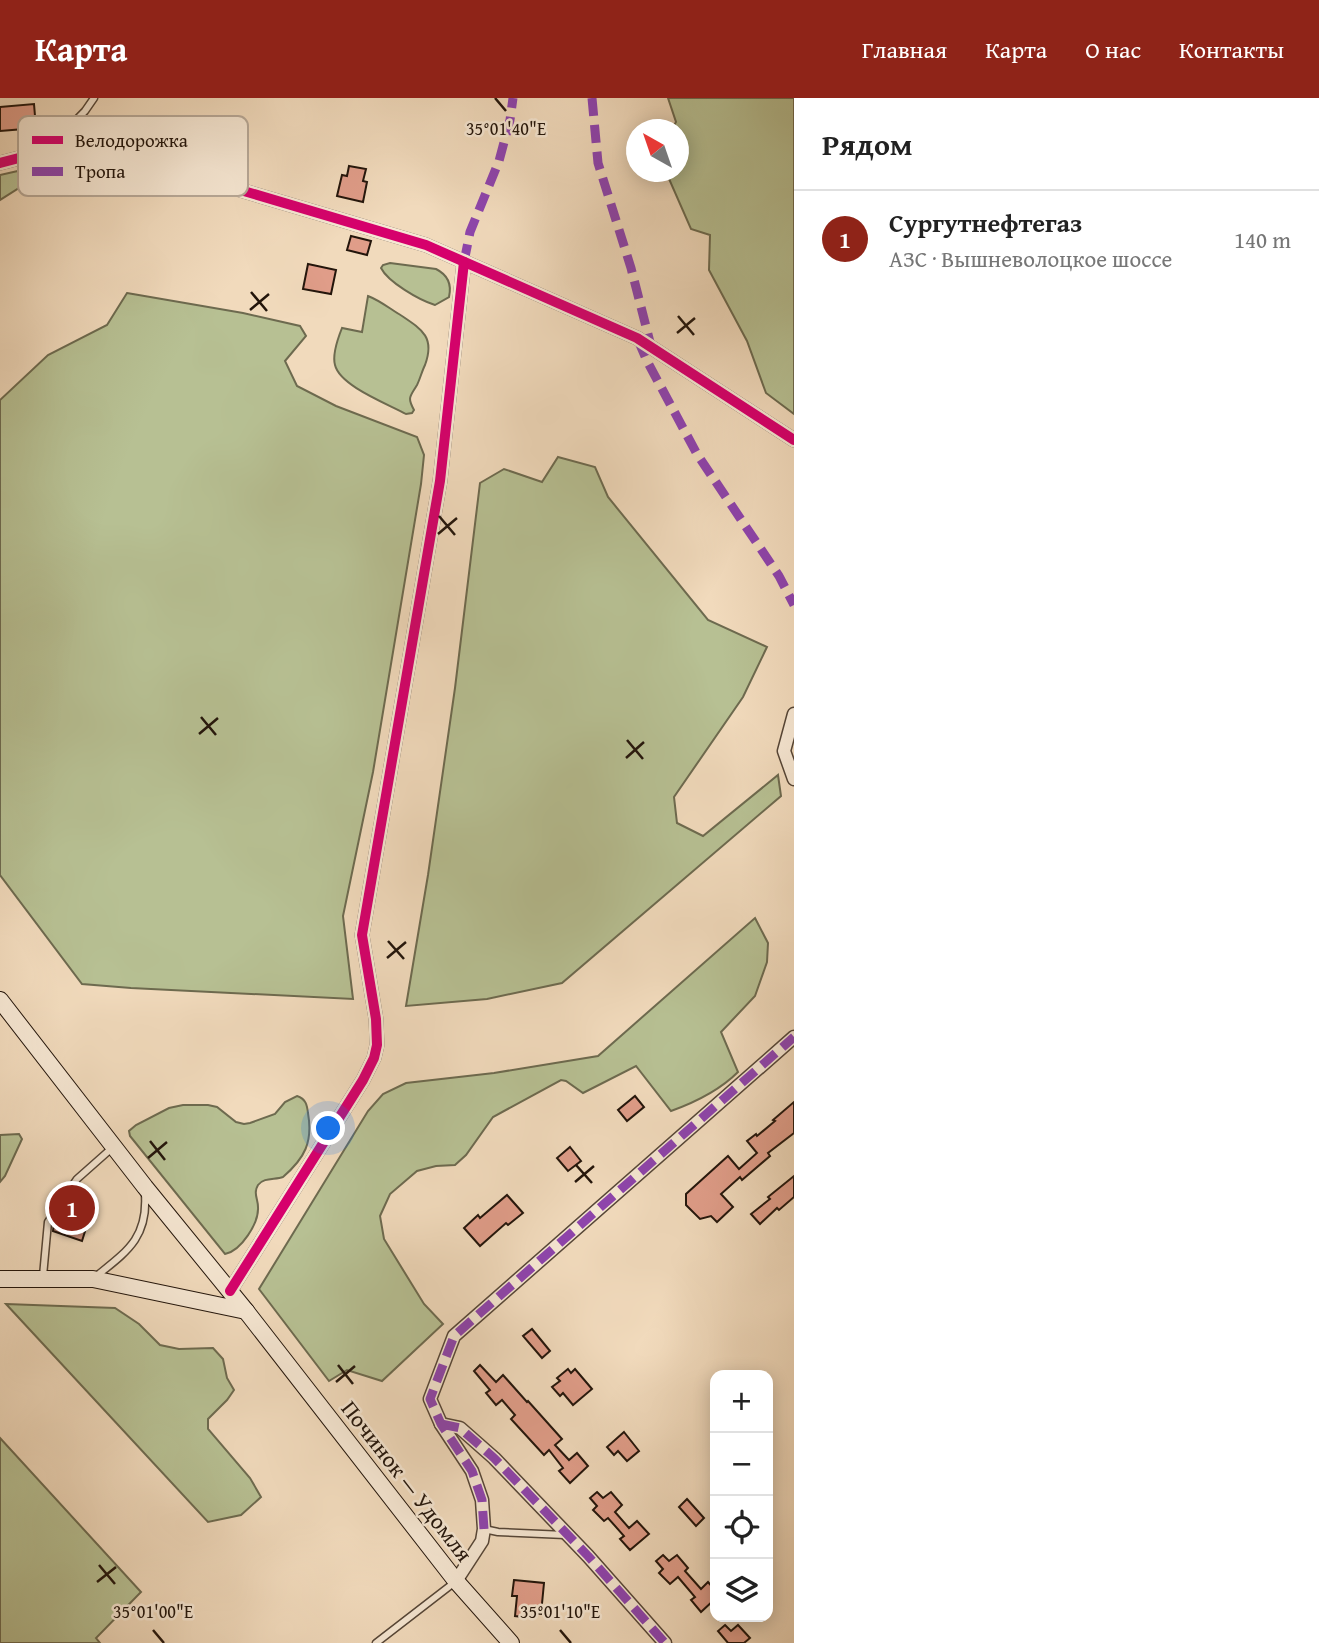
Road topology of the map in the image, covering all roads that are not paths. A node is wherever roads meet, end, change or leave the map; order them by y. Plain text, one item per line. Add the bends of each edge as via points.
1 (94, 98) edge
2 (80, 116) edge
3 (18, 159) edge
4 (0, 163) edge
5 (248, 193) edge
6 (464, 262) junction
7 (794, 440) edge
8 (794, 714) edge
9 (794, 779) edge
10 (0, 1000) edge
11 (794, 1037) edge
12 (114, 1147) junction
13 (145, 1187) junction
14 (0, 1279) edge
15 (43, 1279) junction
16 (93, 1279) junction
17 (230, 1292) junction
18 (246, 1311) junction
19 (440, 1424) junction
20 (484, 1529) junction
21 (567, 1535) junction
22 (456, 1581) junction
23 (376, 1643) edge
24 (511, 1643) edge
25 (665, 1643) edge

1 - 2 lane
3 - 4 street
5 - 6 street via 426,245
6 - 7 street via 637,338
6 - 17 street via 440,481 362,935 377,1045 363,1080
8 - 9 street via 784,751
10 - 12 main road, Починок — Удомля
11 - 19 street via 454,1336 430,1399
12 - 13 main road, Починок — Удомля
12 - 15 lane via 77,1178 48,1222
13 - 16 lane via 145,1221 133,1244
13 - 17 main road, Починок — Удомля
14 - 15 main road
15 - 16 main road
16 - 18 main road
17 - 18 main road, Починок — Удомля
18 - 22 main road, Починок — Удомля
19 - 20 street via 472,1471 482,1500
19 - 21 street via 460,1428
20 - 21 lane
20 - 22 street via 482,1541
21 - 25 street
22 - 23 lane
22 - 24 main road, Починок — Удомля

